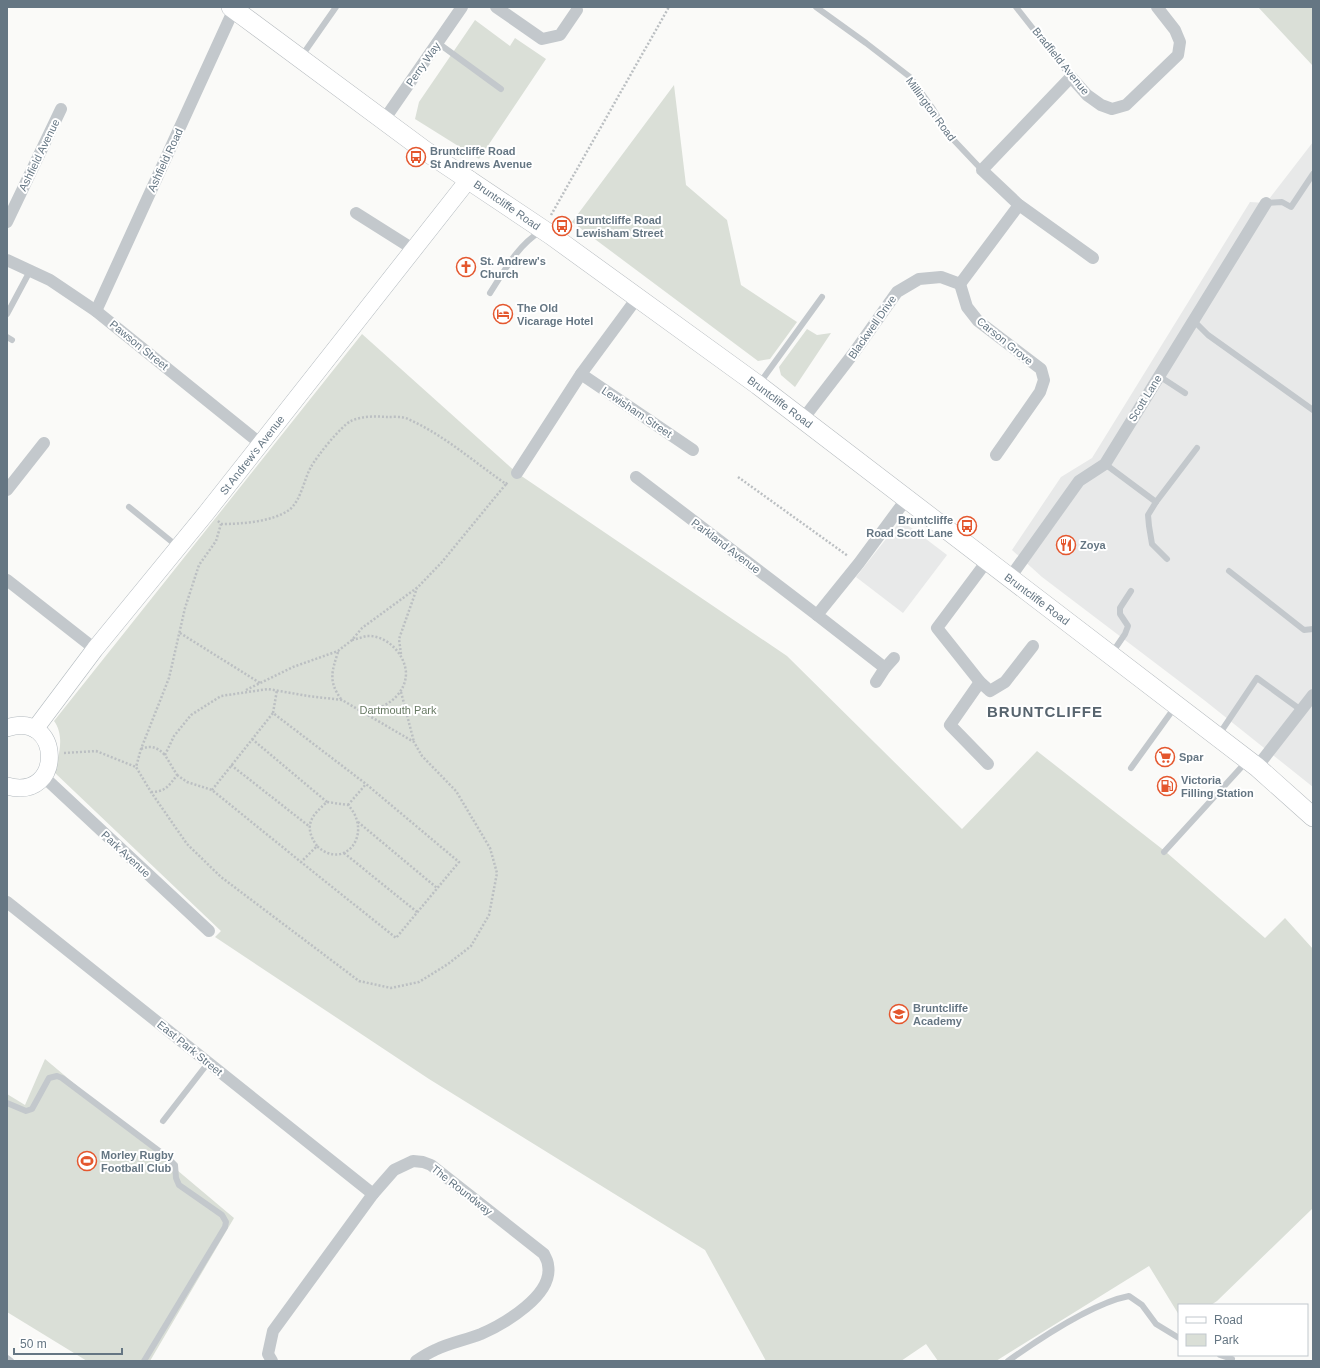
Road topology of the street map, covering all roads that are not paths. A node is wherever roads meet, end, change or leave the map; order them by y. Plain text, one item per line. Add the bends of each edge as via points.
1 (336, 7) edge
2 (462, 7) edge
3 (496, 7) edge
4 (816, 7) edge
5 (1016, 7) edge
6 (1157, 7) edge
7 (232, 8) edge
8 (577, 10) dead end
9 (438, 43) junction
10 (300, 58) junction
11 (1071, 77) junction
12 (502, 90) dead end
13 (61, 109) dead end
14 (384, 120) junction
15 (982, 170) junction
16 (1313, 174) edge
17 (469, 179) junction
18 (1266, 203) joint
19 (1019, 205) junction
20 (356, 213) dead end
21 (7, 222) edge
22 (543, 230) junction
23 (413, 249) junction
24 (1093, 258) dead end
25 (7, 260) edge
26 (30, 271) junction
27 (960, 284) junction
28 (490, 292) dead end
29 (822, 297) dead end
30 (637, 298) junction
31 (96, 311) junction
32 (7, 314) edge
33 (1194, 320) junction
34 (581, 374) junction
35 (1159, 376) junction
36 (758, 385) junction
37 (1185, 393) dead end
38 (1313, 410) edge
39 (803, 419) junction
40 (44, 443) dead end
41 (261, 444) junction
42 (1197, 448) dead end
43 (693, 450) dead end
44 (996, 455) dead end
45 (1105, 464) junction
46 (517, 474) road end
47 (636, 477) dead end
48 (7, 490) edge
49 (907, 498) junction
50 (1156, 502) junction
51 (129, 507) dead end
52 (178, 547) junction
53 (1167, 559) dead end
54 (987, 561) junction
55 (1230, 571) dead end
56 (1009, 579) junction
57 (7, 580) edge
58 (1131, 591) dead end
59 (817, 615) junction
60 (1313, 629) edge
61 (1033, 646) dead end
62 (95, 649) junction
63 (1111, 654) junction
64 (894, 658) dead end
65 (885, 668) junction
66 (876, 682) dead end
67 (980, 682) junction
68 (1313, 695) edge
69 (1177, 704) junction
70 (1301, 710) junction
71 (7, 728) edge
72 (40, 734) junction
73 (1218, 736) junction
74 (1253, 763) junction
75 (988, 764) dead end
76 (1131, 768) dead end
77 (44, 777) junction
78 (7, 786) edge
79 (1309, 811) edge
80 (1164, 852) dead end
81 (7, 902) edge
82 (209, 931) dead end
83 (208, 1063) junction
84 (7, 1103) edge
85 (163, 1121) dead end
86 (373, 1194) junction
87 (1178, 1337) edge
88 (7, 1358) edge
89 (11, 1361) edge
90 (144, 1361) edge
91 (272, 1361) edge
92 (416, 1361) edge
93 (1008, 1361) edge

1 - 10 lane
2 - 9 street, Perry Way
3 - 8 street via 542,39 560,35
4 - 15 lane, Millington Road via 910,77 948,134
5 - 11 lane, Bradfield Avenue
6 - 11 street, Bradfield Avenue via 1175,30 1180,42 1178,55 1126,105 1112,109 1101,105 1087,95
7 - 10 main road, Bruntcliffe Road
7 - 31 street, Ashfield Road
9 - 12 lane
9 - 14 street, Perry Way
10 - 14 main road, Bruntcliffe Road
11 - 15 street
13 - 21 street, Ashfield Avenue
14 - 17 main road, Bruntcliffe Road
15 - 19 street, Millington Road
16 - 18 lane via 1291,207 1282,202
17 - 22 main road, Bruntcliffe Road
17 - 23 street, St Andrew's Avenue
18 - 33 street, Scott Lane
19 - 24 street, Millington Road
19 - 27 street
20 - 23 street
22 - 28 lane via 530,238 515,254
22 - 30 main road, Bruntcliffe Road
23 - 41 street, St Andrew's Avenue
25 - 26 street, Pawson Street
26 - 31 street, Pawson Street via 50,280
26 - 32 lane
27 - 39 street, Blackwell Drive via 941,277 918,278 897,292
27 - 44 street, Carson Grove via 968,307 978,321 1041,369 1044,380 1040,392
29 - 36 lane
30 - 34 street
30 - 36 main road, Bruntcliffe Road
31 - 41 street, Pawson Street
33 - 35 street, Scott Lane
33 - 38 lane via 1208,335
34 - 43 street, Lewisham Street
34 - 46 street
35 - 37 lane
35 - 45 street, Scott Lane
36 - 39 main road, Bruntcliffe Road
39 - 49 main road, Bruntcliffe Road
40 - 48 street
41 - 52 street, St Andrew's Avenue
42 - 50 lane
45 - 50 lane
45 - 56 street, Scott Lane via 1079,481
47 - 59 street, Parkland Avenue
49 - 54 main road, Bruntcliffe Road
49 - 59 street
50 - 53 lane via 1148,515 1152,544
51 - 52 lane
52 - 62 street, St Andrew's Avenue
54 - 56 main road, Bruntcliffe Road
54 - 67 street via 937,628
55 - 60 lane via 1304,630
56 - 63 main road, Bruntcliffe Road
57 - 62 street
58 - 63 lane via 1120,608 1120,614 1128,626
59 - 65 street, Parkland Avenue
61 - 67 street via 1005,682 990,691
62 - 72 street, St Andrew's Avenue
63 - 69 main road, Bruntcliffe Road
64 - 65 street
65 - 66 street
67 - 75 street via 950,725
68 - 70 street
69 - 73 main road, Bruntcliffe Road
69 - 76 lane
70 - 73 lane via 1256,678
70 - 74 street
71 - 72 street via 15,725 25,726
72 - 77 street via 51,753 50,766
73 - 74 main road, Bruntcliffe Road
74 - 79 main road, Bruntcliffe Road
74 - 80 lane
77 - 78 street via 26,788
77 - 82 street, Park Avenue
81 - 83 street, East Park Street
83 - 85 lane
83 - 86 street, East Park Street
84 - 90 lane via 26,1111 32,1109 49,1078 62,1078 167,1157 175,1165 179,1185 222,1215 226,1222
86 - 91 street, The Roundway via 273,1332 268,1354
86 - 92 street, The Roundway via 394,1170 413,1161 431,1165 544,1254 548,1265 544,1287 529,1304 507,1321 435,1350
87 - 93 lane via 1156,1324 1142,1304 1129,1296 1114,1299 1093,1309
88 - 89 lane

